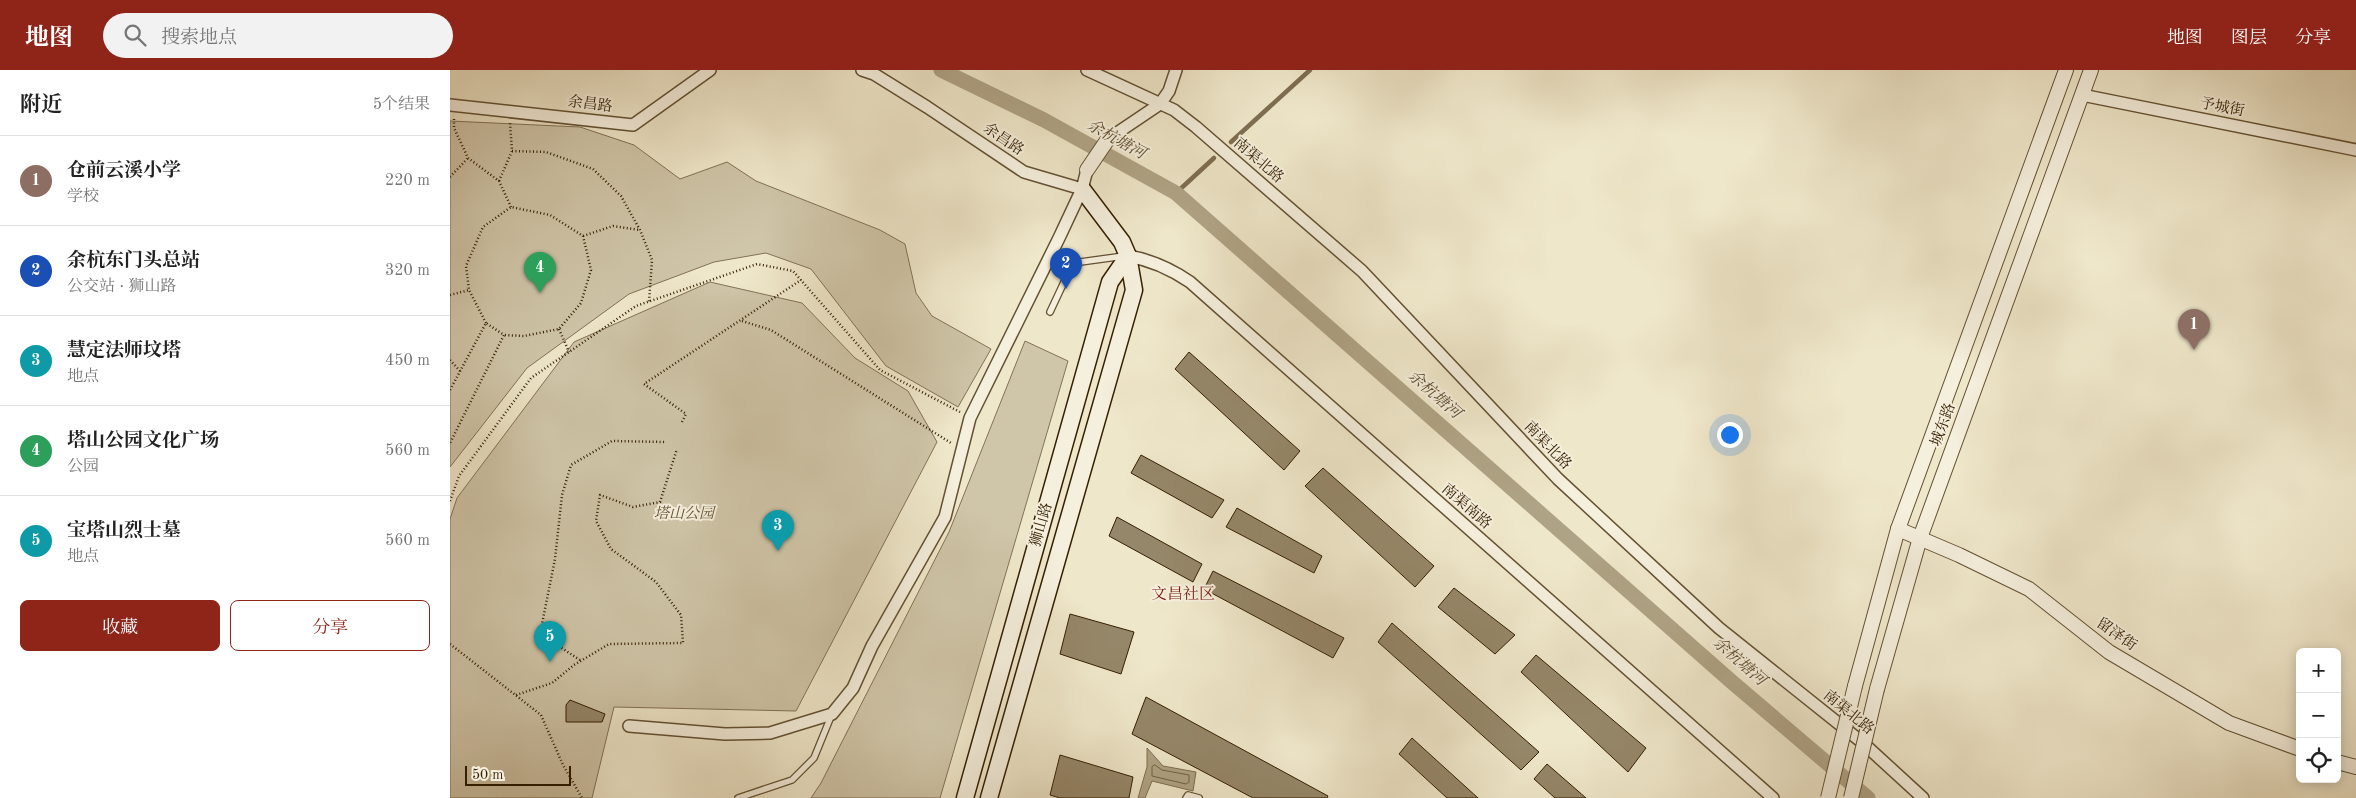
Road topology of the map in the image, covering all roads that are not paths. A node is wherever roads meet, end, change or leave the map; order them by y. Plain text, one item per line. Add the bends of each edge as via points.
1 (710, 70) edge
2 (862, 70) edge
3 (1087, 70) edge
4 (1176, 70) edge
5 (2066, 70) edge
6 (2091, 70) edge
7 (2082, 95) junction
8 (1160, 104) junction
9 (453, 105) edge
10 (1108, 139) joint
11 (2356, 150) edge
12 (1087, 170) joint
13 (1082, 188) junction
14 (1128, 256) junction
15 (1050, 312) dead end
16 (1898, 529) junction
17 (1920, 538) junction
18 (832, 714) junction
19 (629, 726) dead end
20 (2296, 748) edge
21 (2341, 763) edge
22 (2356, 767) edge
23 (738, 798) edge
24 (965, 798) edge
25 (989, 798) edge
26 (1186, 798) edge
27 (1199, 798) edge
28 (1773, 798) edge
29 (1828, 798) edge
30 (1851, 798) edge
31 (1923, 798) edge

1 - 9 street, 余昌路 via 633,125
2 - 13 street, 余昌路 via 928,106 1024,172
3 - 8 street, 南渠北路
4 - 8 street via 1169,91
5 - 16 street, 城东路
6 - 7 street, 城东路
7 - 11 street, 予城街
7 - 17 street, 城东路
8 - 10 street
8 - 31 street, 南渠北路 via 1196,127 1362,271 1558,479 1719,628 1863,743
10 - 12 street
12 - 13 street
13 - 14 main road, 狮山路 via 1122,242
13 - 18 street via 970,418 945,517 872,646 853,688
14 - 15 lane via 1073,263
14 - 24 main road, 狮山路 via 1110,282
14 - 25 main road, 狮山路 via 1134,290
14 - 28 street, 南渠南路 via 1167,268 1190,282
16 - 17 street, 留泽街
16 - 29 street, 城东路, bridge
17 - 20 street, 留泽街 via 2029,589 2109,652 2228,723
17 - 30 street, 城东路, bridge via 1877,689
18 - 19 street via 770,733 725,734
18 - 23 lane via 814,758 792,780
21 - 22 street
26 - 27 lane via 1188,795

